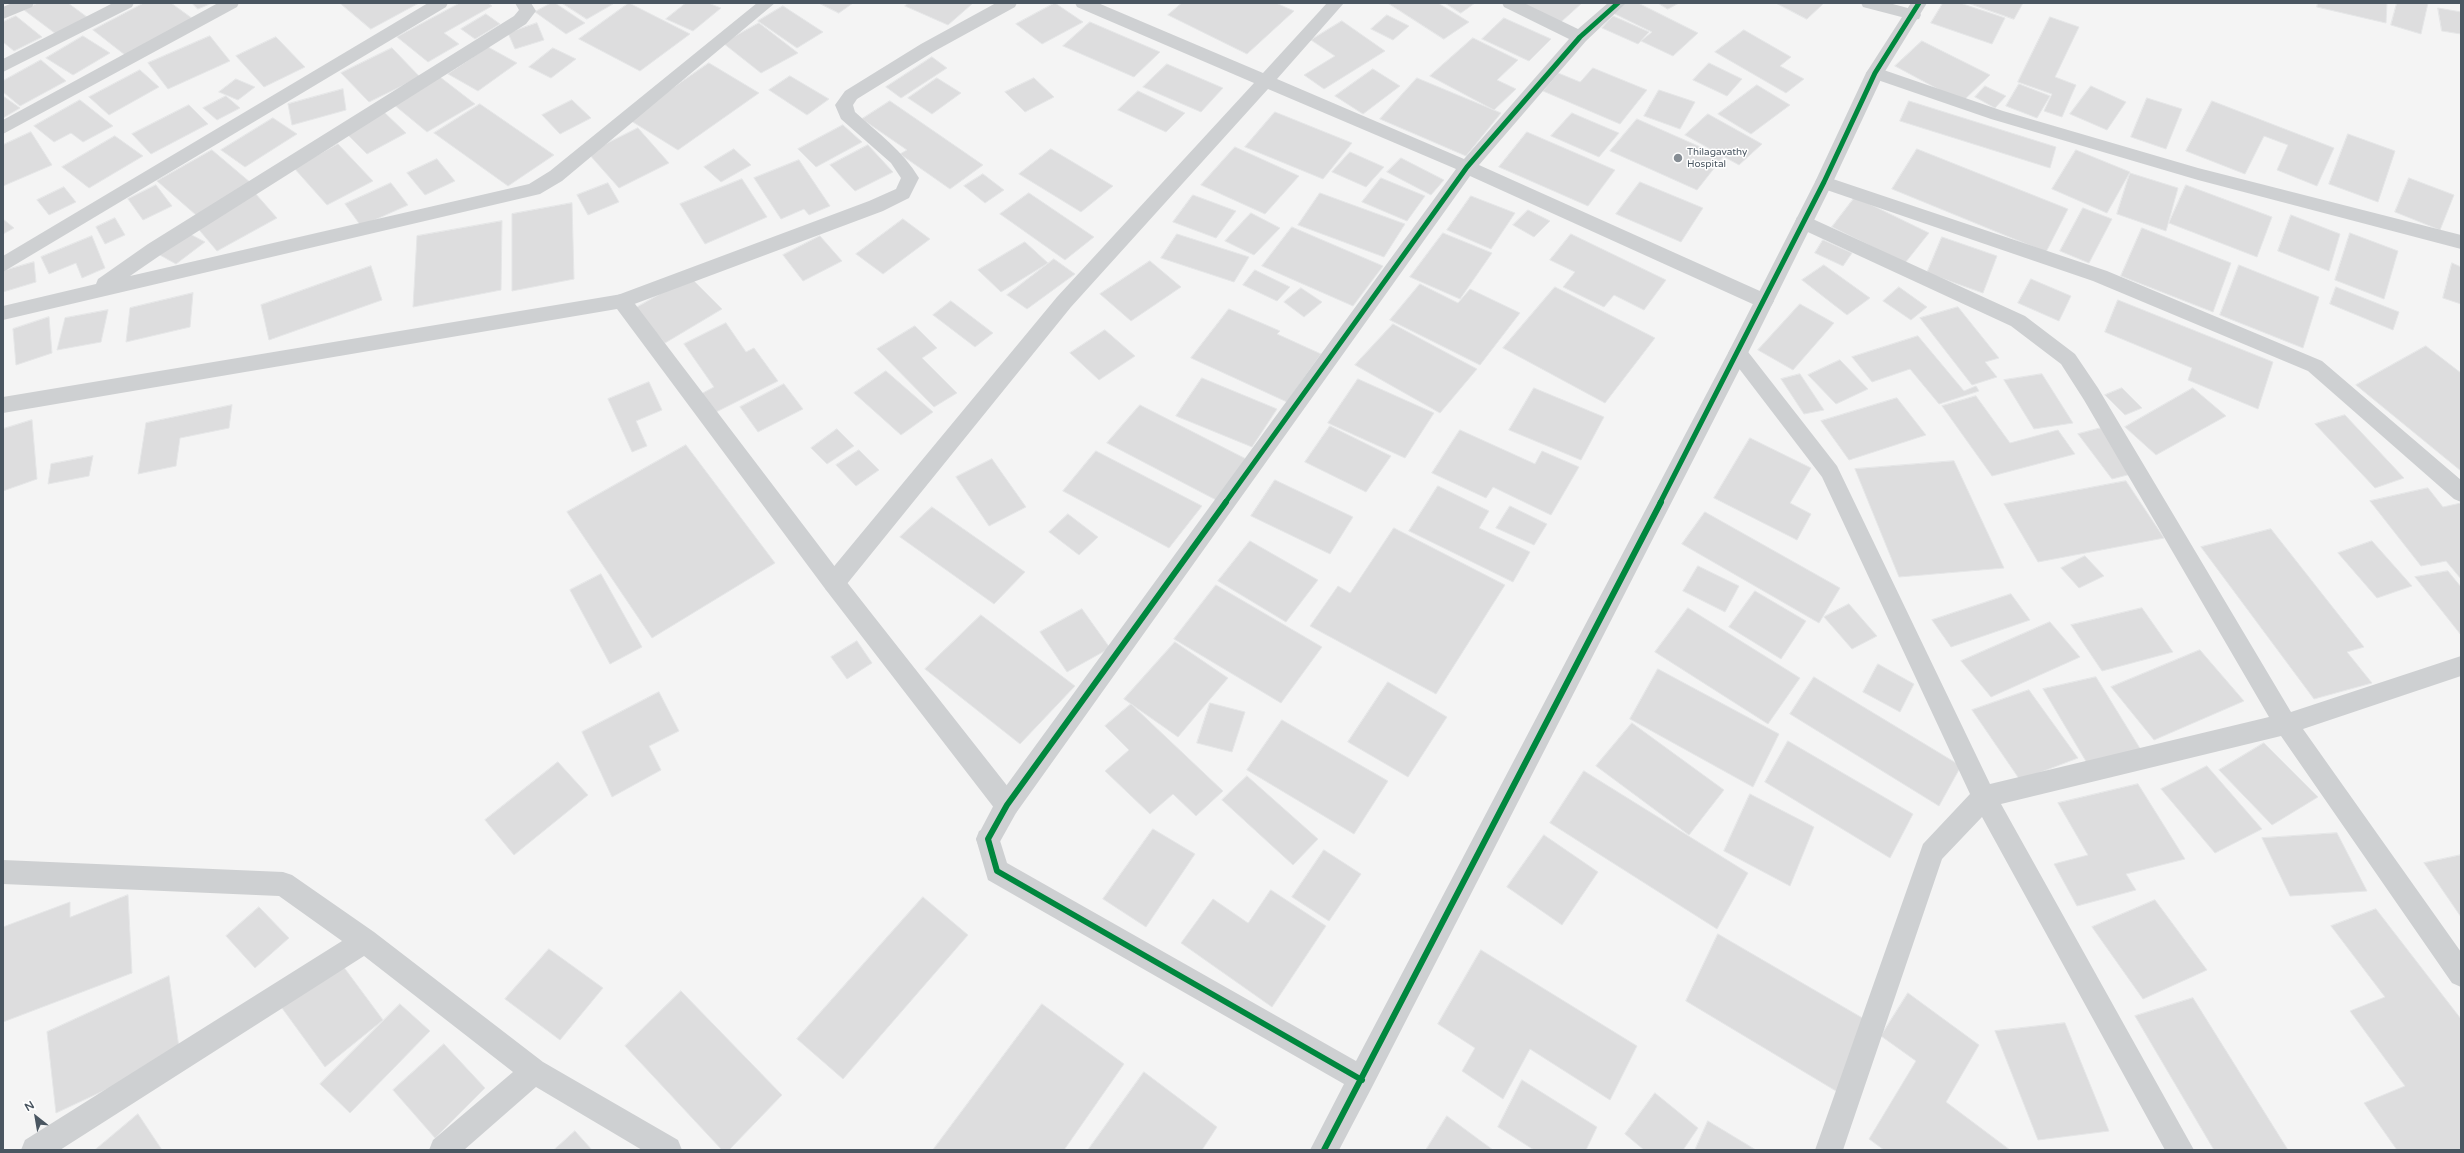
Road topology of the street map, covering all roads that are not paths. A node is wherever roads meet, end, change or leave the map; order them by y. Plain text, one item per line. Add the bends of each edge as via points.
1 (26, 3) edge
2 (126, 3) edge
3 (232, 3) edge
4 (440, 3) edge
5 (523, 3) edge
6 (767, 3) edge
7 (1009, 3) edge
8 (1083, 3) edge
9 (1336, 3) edge
10 (1510, 3) edge
11 (1618, 3) edge
12 (1869, 3) edge
13 (1916, 9) edge
14 (3, 14) edge
15 (1580, 37) junction
16 (3, 66) edge
17 (1875, 73) junction
18 (1264, 80) junction
19 (3, 128) edge
20 (1467, 168) junction
21 (1824, 182) junction
22 (1804, 222) junction
23 (2461, 242) edge
24 (3, 265) edge
25 (96, 290) junction
26 (622, 301) junction
27 (1764, 301) junction
28 (3, 313) edge
29 (1738, 353) junction
30 (3, 405) edge
31 (2461, 493) edge
32 (834, 583) junction
33 (2461, 666) edge
34 (2286, 724) junction
35 (1984, 797) junction
36 (1007, 805) junction
37 (3, 872) edge
38 (365, 941) junction
39 (2461, 974) edge
40 (534, 1071) junction
41 (1362, 1080) junction
42 (35, 1150) edge
43 (443, 1150) edge
44 (668, 1150) edge
45 (1324, 1150) edge
46 (1829, 1150) edge
47 (2180, 1150) edge

1 - 14 street
2 - 16 street
3 - 19 street
4 - 24 street
5 - 25 street via 528,11 520,20 155,249
6 - 25 street via 556,176 534,190
7 - 26 street via 927,48 857,91 844,105 847,115 897,159 910,178 903,193 876,206
8 - 18 street
9 - 18 street
10 - 15 street
11 - 15 street
12 - 13 street
13 - 17 street
15 - 20 street
17 - 21 street
17 - 23 street via 1997,115 2198,174
18 - 20 street
18 - 32 street via 1064,302
20 - 27 street
20 - 36 street
21 - 22 street
21 - 31 street via 2100,276 2315,366
22 - 27 street
22 - 34 street via 2018,321 2068,359
25 - 28 street
26 - 30 street
26 - 32 street
27 - 29 street
29 - 35 street via 1830,472
29 - 41 street
32 - 36 street
33 - 34 street
34 - 35 street
34 - 39 street
35 - 46 street via 1932,852
35 - 47 street
36 - 41 street via 988,839 997,871
37 - 38 street via 283,884
38 - 40 street
38 - 42 street
40 - 43 street
40 - 44 street
41 - 45 street

